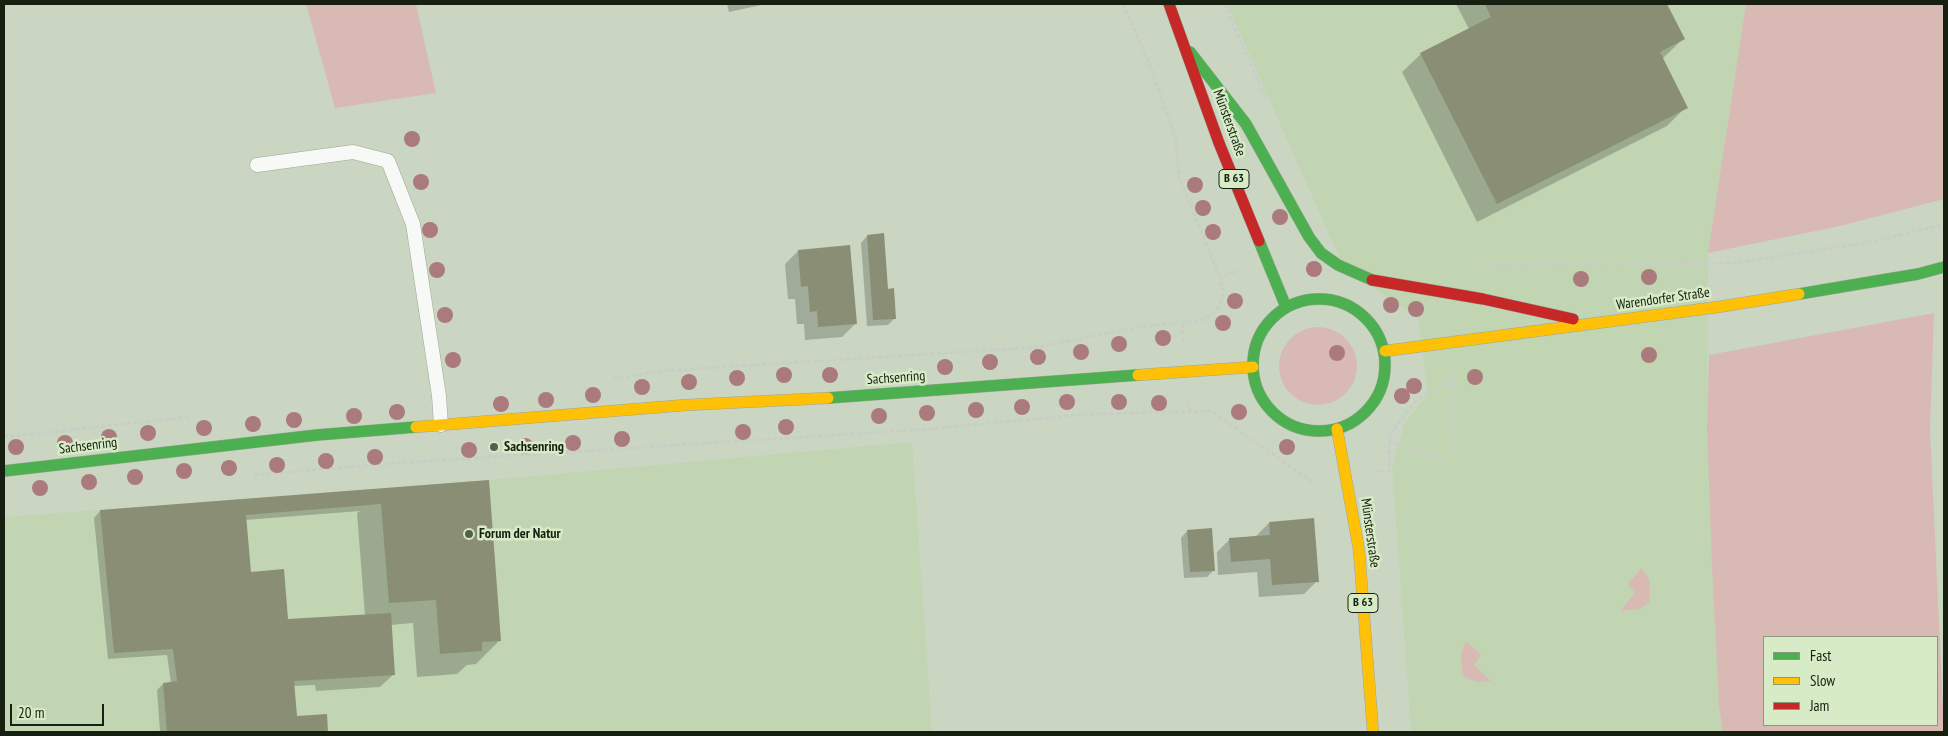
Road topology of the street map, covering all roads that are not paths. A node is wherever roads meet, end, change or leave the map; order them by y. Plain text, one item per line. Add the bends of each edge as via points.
1 (1169, 4) edge
2 (1187, 49) junction
3 (257, 165) dead end
4 (1944, 267) edge
5 (1286, 307) junction
6 (1592, 323) junction
7 (1385, 351) junction
8 (1253, 367) junction
9 (441, 425) junction
10 (1337, 428) junction
11 (4, 471) edge
12 (1373, 732) edge

1 - 2 street, Münsterstraße / B 63
2 - 5 street, Münsterstraße / B 63 via 1219,143
2 - 6 street via 1246,124 1308,237 1321,253 1338,265 1371,280
3 - 9 lane via 353,152 388,161 413,224
4 - 6 street, Warendorfer Straße via 1718,307
5 - 7 street via 1304,300 1341,302 1357,310 1371,323
5 - 8 street via 1258,339
6 - 7 street, Warendorfer Straße
7 - 10 street via 1385,376 1379,394 1355,421
8 - 9 street, Sachsenring
8 - 10 street via 1263,399 1280,418 1303,429
9 - 11 street, Sachsenring via 264,440
10 - 12 street, Münsterstraße / B 63 via 1359,550

